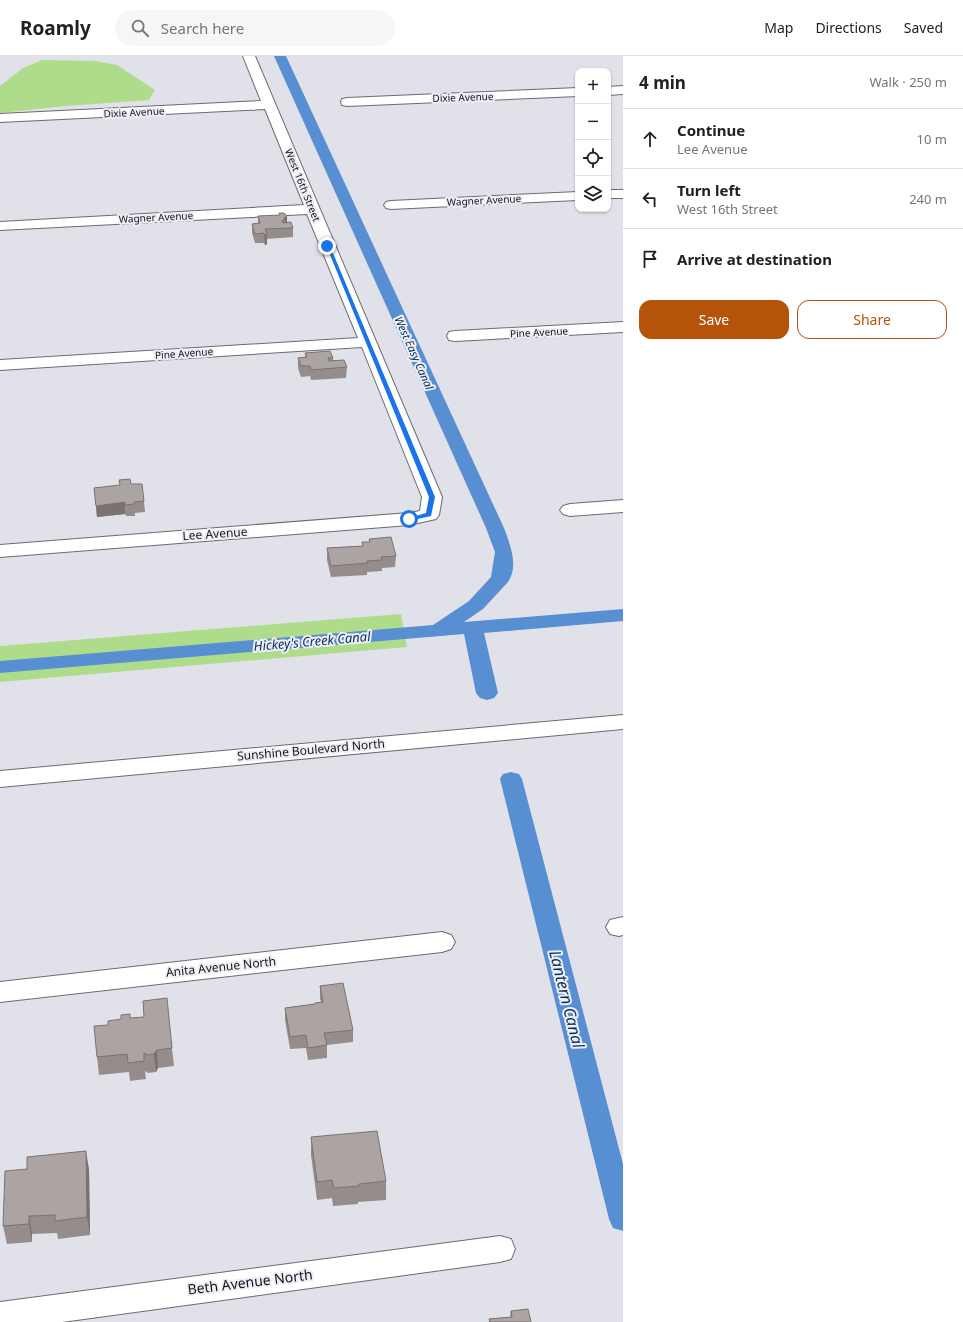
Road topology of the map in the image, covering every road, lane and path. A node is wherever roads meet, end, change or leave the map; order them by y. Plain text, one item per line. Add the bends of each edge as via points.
1 (249, 56) edge
2 (623, 90) edge
3 (611, 91) edge
4 (575, 92) edge
5 (347, 102) dead end
6 (269, 105) junction
7 (0, 118) edge
8 (611, 194) edge
9 (623, 194) edge
10 (575, 196) edge
11 (391, 205) dead end
12 (312, 209) junction
13 (0, 226) edge
14 (623, 327) edge
15 (455, 336) dead end
16 (367, 342) junction
17 (0, 365) edge
18 (623, 506) edge
19 (570, 510) dead end
20 (429, 514) joint
21 (0, 550) edge
22 (623, 722) edge
23 (0, 778) edge
24 (442, 942) dead end
25 (0, 992) edge
26 (500, 1249) dead end
27 (0, 1316) edge

1 - 6 street, West 16th Street
2 - 3 street
4 - 5 street, Dixie Avenue
6 - 7 street, Dixie Avenue
6 - 12 street, West 16th Street
8 - 9 street
10 - 11 street, Wagner Avenue
12 - 13 street, Wagner Avenue
12 - 16 street, West 16th Street
14 - 15 street, Pine Avenue
16 - 17 street, Pine Avenue
16 - 20 street, West 16th Street via 432,497
18 - 19 street
20 - 21 street, Lee Avenue via 409,519
22 - 23 street, Sunshine Boulevard North
24 - 25 street, Anita Avenue North
26 - 27 street, Beth Avenue North

